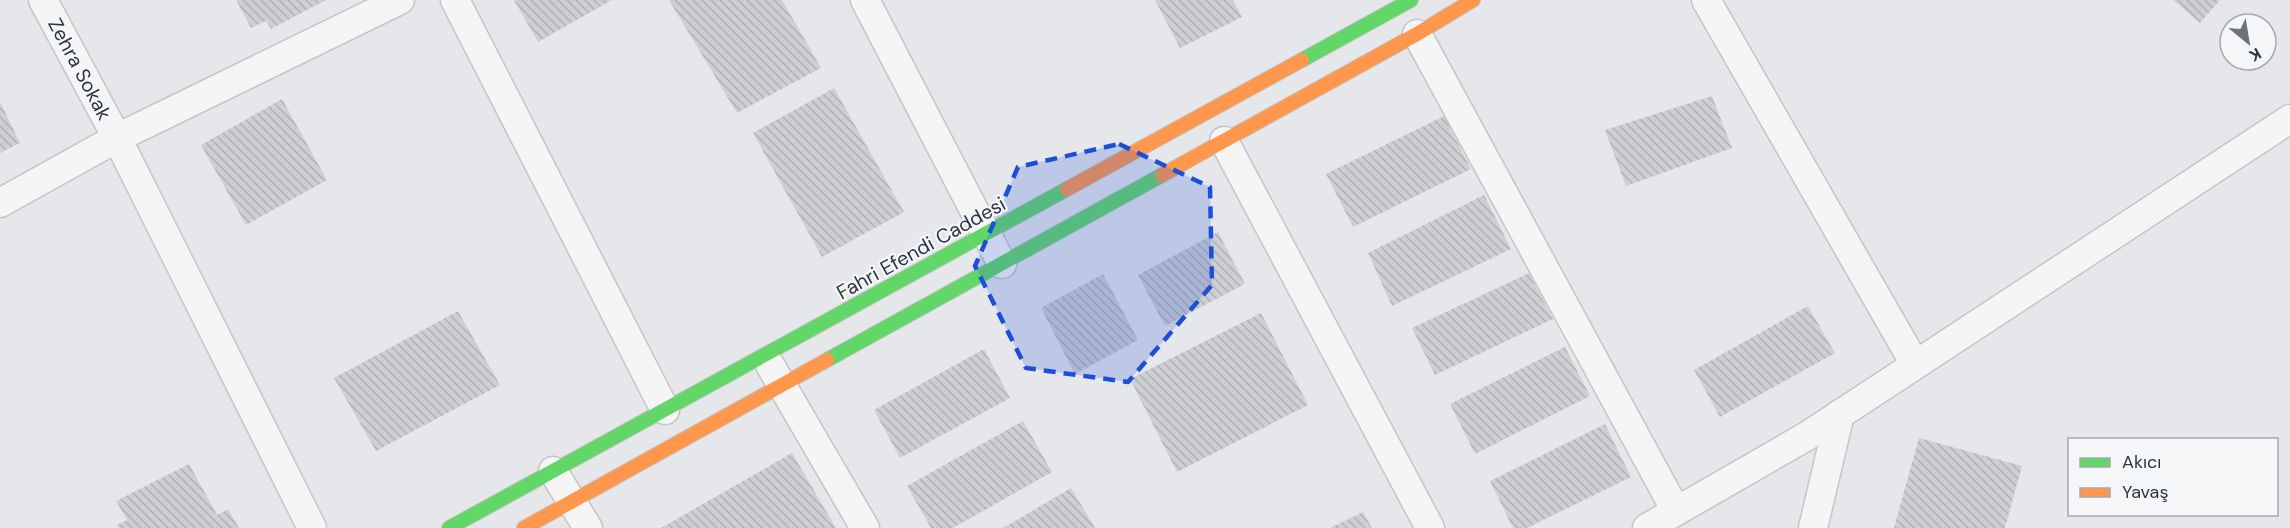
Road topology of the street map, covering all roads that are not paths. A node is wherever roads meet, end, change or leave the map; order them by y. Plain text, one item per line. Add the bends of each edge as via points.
1 (43, 0) edge
2 (400, 0) edge
3 (455, 0) edge
4 (865, 0) edge
5 (1411, 0) edge
6 (1473, 0) edge
7 (1706, 0) edge
8 (1418, 34) junction
9 (2290, 119) edge
10 (117, 138) junction
11 (1224, 141) junction
12 (0, 202) edge
13 (987, 235) junction
14 (1002, 264) junction
15 (765, 356) junction
16 (1915, 364) junction
17 (782, 385) junction
18 (665, 410) junction
19 (1840, 414) junction
20 (553, 471) junction
21 (572, 501) junction
22 (1676, 511) junction
23 (312, 528) edge
24 (449, 528) edge
25 (524, 528) edge
26 (588, 528) edge
27 (865, 528) edge
28 (1430, 528) edge
29 (1647, 528) edge
30 (1813, 528) edge

1 - 10 street, Zehra Sokak
2 - 10 street
3 - 18 street
4 - 13 street
5 - 13 street, Fahri Efendi Caddesi
6 - 8 street
7 - 16 street
8 - 11 street
8 - 22 street
9 - 16 street
10 - 12 street
10 - 23 street, Zehra Sokak
11 - 14 street
11 - 28 street
13 - 14 street
13 - 15 street, Fahri Efendi Caddesi
14 - 17 street
15 - 17 street
15 - 18 street, Fahri Efendi Caddesi
16 - 19 street
17 - 21 street
17 - 27 street
18 - 20 street, Fahri Efendi Caddesi
19 - 22 street
19 - 30 street
20 - 21 street
20 - 24 street, Fahri Efendi Caddesi
21 - 25 street
21 - 26 street
22 - 29 street

